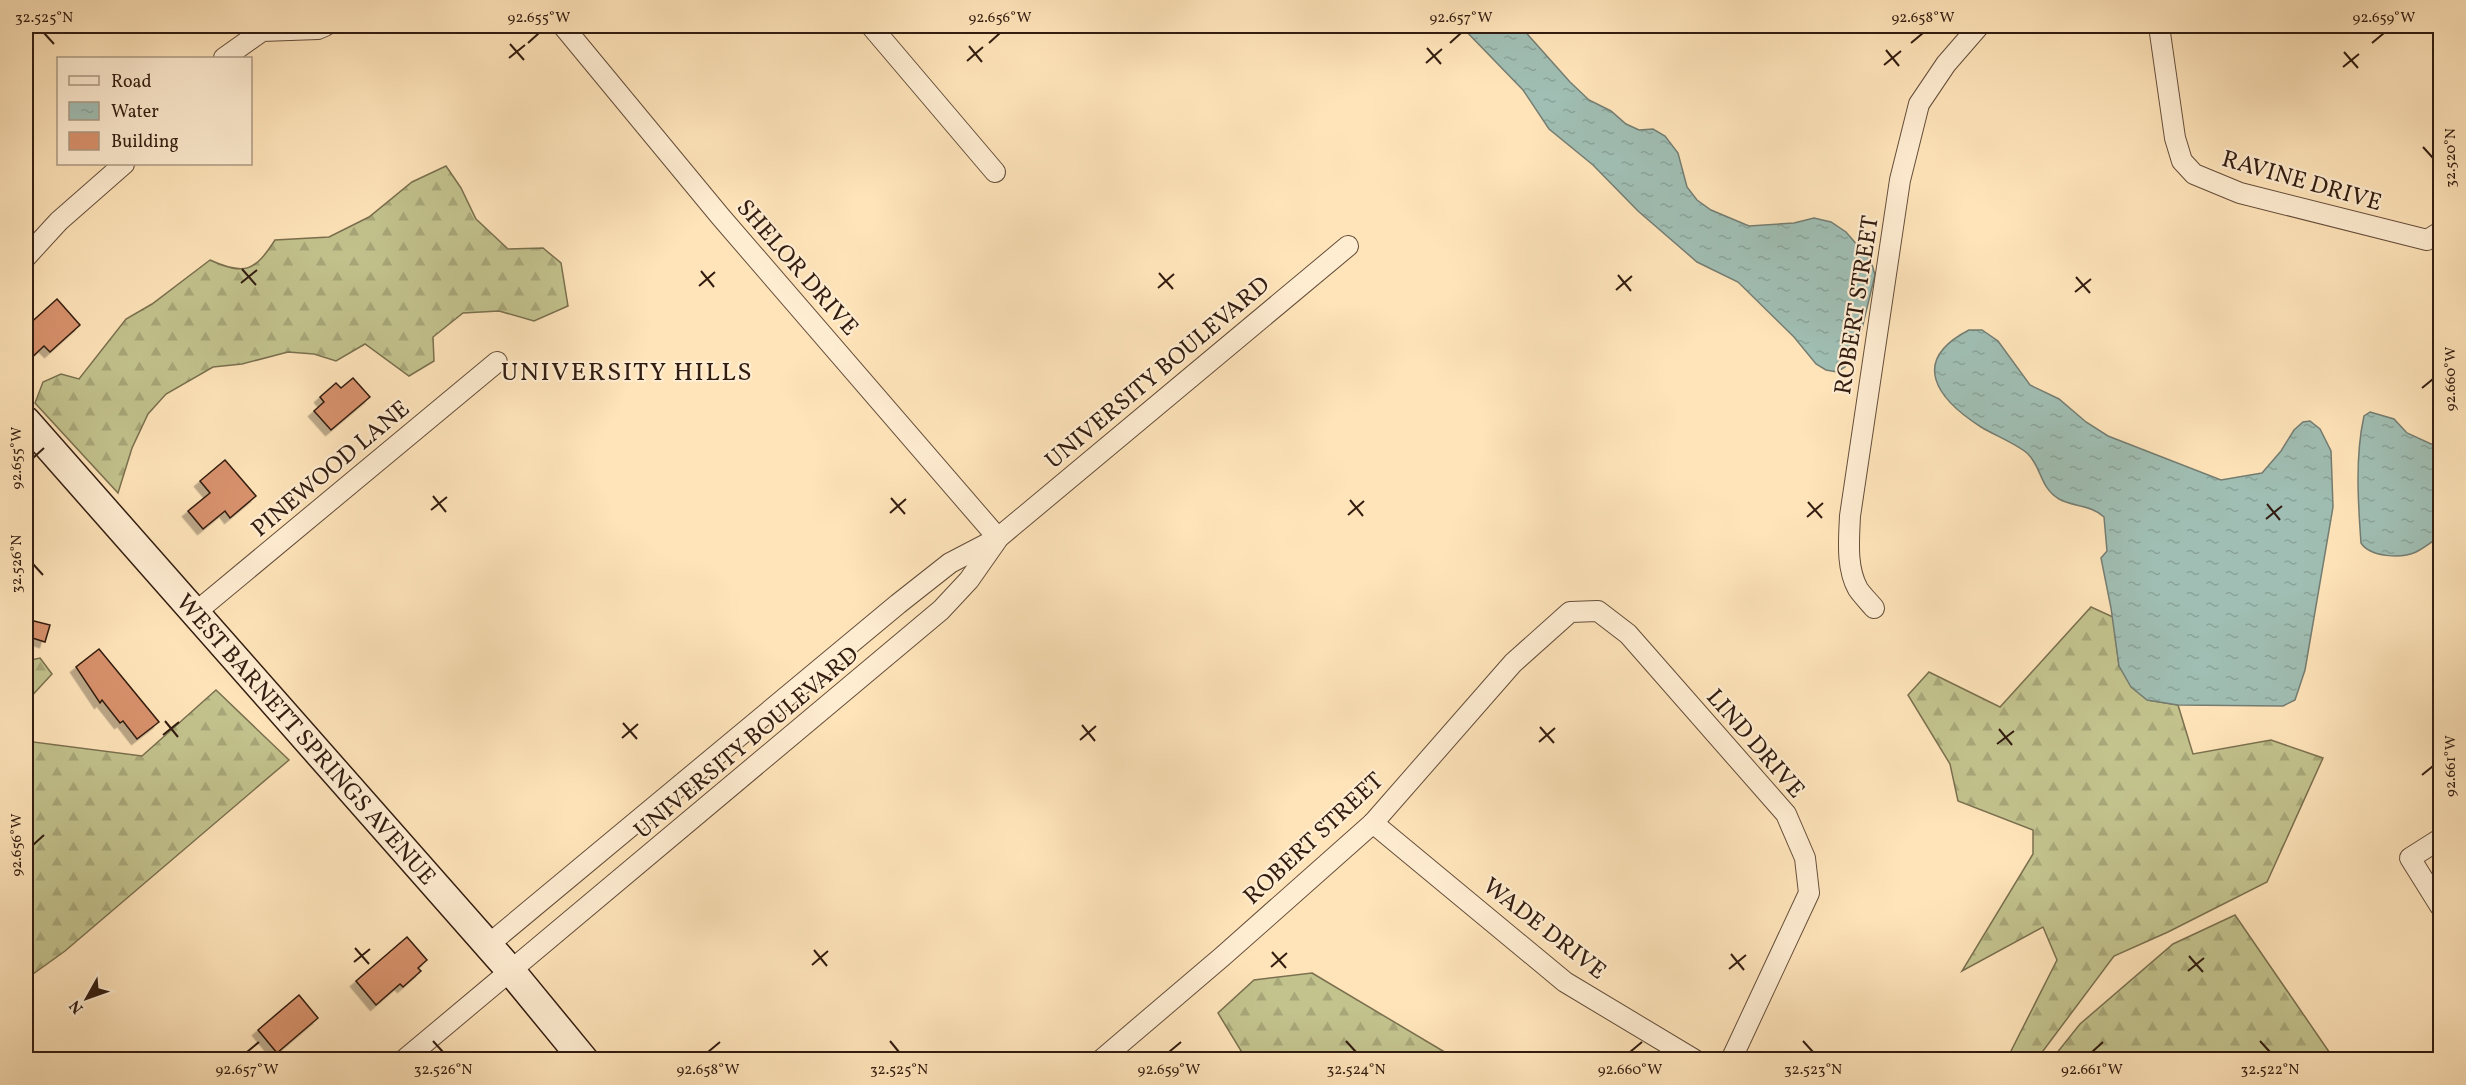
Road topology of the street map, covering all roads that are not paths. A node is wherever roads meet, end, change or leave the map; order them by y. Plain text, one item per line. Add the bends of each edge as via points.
1 (325, 26) edge
2 (563, 26) edge
3 (871, 26) edge
4 (1979, 26) edge
5 (2159, 26) edge
6 (225, 57) edge
7 (123, 165) edge
8 (995, 172) dead end
9 (2440, 232) edge
10 (1348, 246) dead end
11 (26, 257) edge
12 (497, 362) dead end
13 (26, 421) edge
14 (998, 538) junction
15 (1874, 608) dead end
16 (196, 612) junction
17 (1570, 612) joint
18 (1373, 823) junction
19 (2440, 839) edge
20 (2440, 906) edge
21 (488, 945) junction
22 (510, 970) junction
23 (404, 1059) edge
24 (584, 1059) edge
25 (1101, 1059) edge
26 (1695, 1059) edge
27 (1731, 1059) edge

1 - 6 street via 262,31
2 - 14 street, SHELOR DRIVE via 720,216
3 - 8 street
4 - 15 street, ROBERT STREET via 1919,104 1900,180 1850,516 1848,550 1853,573 1857,588
5 - 9 street, RAVINE DRIVE via 2175,138 2182,161 2194,174 2240,193 2427,240
7 - 11 street via 59,221
10 - 14 street, UNIVERSITY BOULEVARD
12 - 16 street, PINEWOOD LANE
13 - 16 street, WEST BARNETT SPRINGS AVENUE
14 - 21 street, UNIVERSITY BOULEVARD via 951,563 898,604
14 - 22 street, UNIVERSITY BOULEVARD via 969,580 933,617
16 - 21 street, WEST BARNETT SPRINGS AVENUE
17 - 18 street, ROBERT STREET via 1513,663
17 - 27 street, LIND DRIVE via 1598,610 1628,634 1786,814 1805,858 1809,893
18 - 25 street, ROBERT STREET
18 - 26 street, WADE DRIVE via 1565,982
19 - 20 street via 2410,858
21 - 22 street, WEST BARNETT SPRINGS AVENUE
22 - 23 street, UNIVERSITY BOULEVARD
22 - 24 street, WEST BARNETT SPRINGS AVENUE

